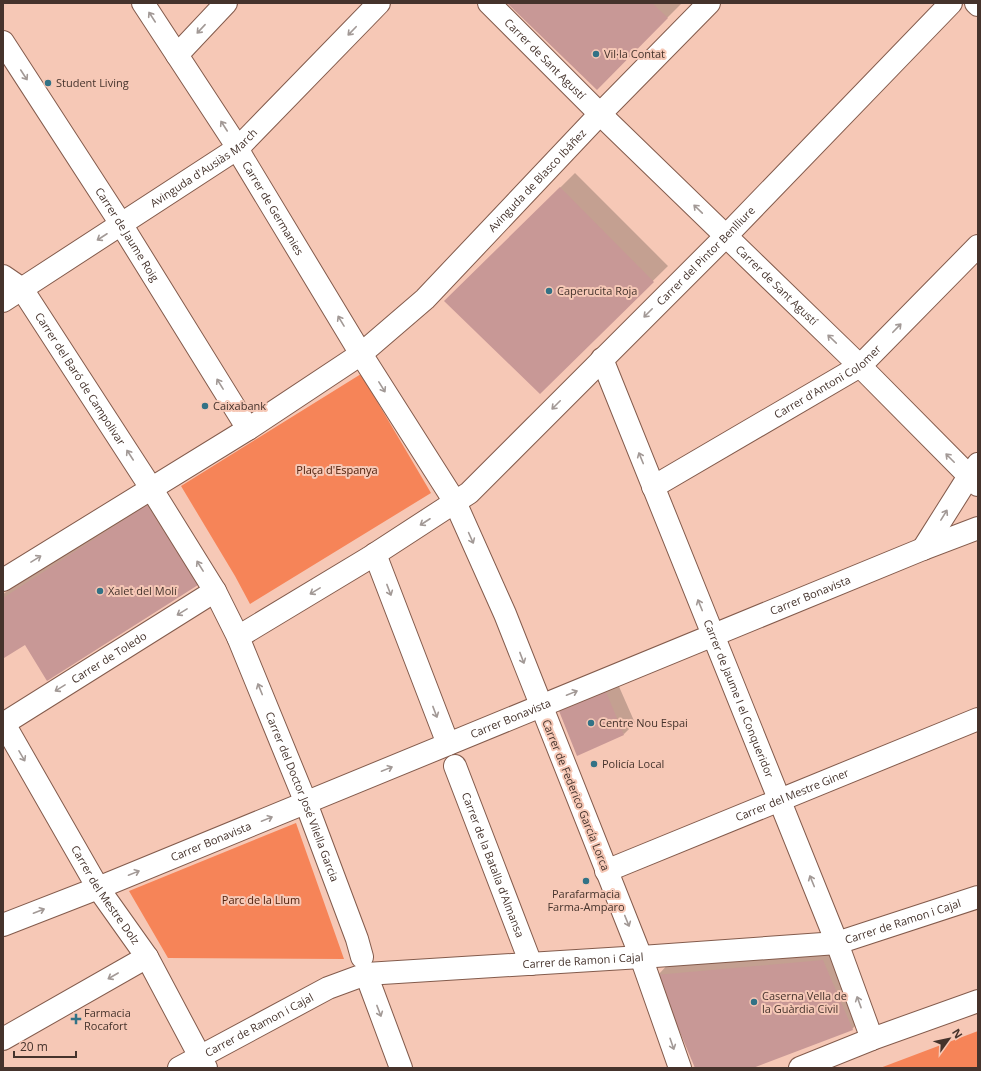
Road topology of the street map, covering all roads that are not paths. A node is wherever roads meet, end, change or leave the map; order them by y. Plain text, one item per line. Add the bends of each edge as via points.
1 (143, 3) edge
2 (226, 3) edge
3 (379, 3) edge
4 (489, 3) edge
5 (709, 3) edge
6 (951, 3) edge
7 (976, 3) edge
8 (978, 5) edge
9 (3, 42) edge
10 (177, 54) junction
11 (600, 114) junction
12 (238, 148) junction
13 (121, 224) junction
14 (726, 236) junction
15 (978, 246) edge
16 (3, 276) edge
17 (22, 289) junction
18 (3, 302) edge
19 (361, 354) junction
20 (602, 359) junction
21 (860, 366) junction
22 (248, 429) junction
23 (975, 475) edge
24 (653, 487) junction
25 (151, 488) junction
26 (455, 502) junction
27 (978, 528) edge
28 (923, 548) junction
29 (375, 554) junction
30 (3, 580) edge
31 (215, 591) junction
32 (713, 635) junction
33 (238, 637) junction
34 (541, 706) junction
35 (978, 719) edge
36 (3, 723) edge
37 (448, 744) junction
38 (455, 766) dead end
39 (779, 799) junction
40 (306, 803) junction
41 (606, 870) junction
42 (98, 888) junction
43 (978, 897) edge
44 (3, 925) edge
45 (837, 943) junction
46 (147, 957) junction
47 (641, 957) junction
48 (531, 964) junction
49 (364, 966) junction
50 (978, 1001) edge
51 (3, 1039) edge
52 (872, 1039) junction
53 (203, 1062) edge
54 (179, 1068) edge
55 (401, 1068) edge
56 (680, 1068) edge
57 (800, 1068) edge

10 -> 1 street, Carrer de Germanies
2 -> 10 street
3 -> 12 street, Avinguda d'Ausiàs March
4 - 11 street, Carrer de Sant Agustí
5 - 11 street, Avinguda de Blasco Ibáñez
6 - 14 street, Carrer del Pintor Benlliure
7 - 8 street
9 -> 13 street, Carrer de Jaume Roig
12 -> 10 street, Carrer de Germanies
14 -> 11 street, Carrer de Sant Agustí
11 - 19 street, Avinguda de Blasco Ibáñez via 425,299
12 - 13 street, Avinguda d'Ausiàs March
19 -> 12 street, Carrer de Germanies
13 -> 17 street, Avinguda d'Ausiàs March
22 -> 13 street, Carrer de Jaume Roig
14 -> 20 street, Carrer del Pintor Benlliure
21 -> 14 street, Carrer de Sant Agustí
21 -> 15 street, Carrer d'Antoni Colomer
16 - 17 street, Carrer del Baró de Campolivar
17 - 18 street, Avinguda d'Ausiàs March
25 -> 17 street, Carrer del Baró de Campolivar
19 - 22 street
19 -> 26 street
24 -> 20 street, Carrer de Jaume I el Conqueridor
20 -> 26 street, Carrer del Pintor Benlliure via 469,493
23 -> 21 street, Carrer de Sant Agustí
21 - 24 street, Carrer d'Antoni Colomer
22 - 25 street
28 -> 23 street
32 -> 24 street, Carrer de Jaume I el Conqueridor
30 -> 25 street
31 -> 25 street
26 -> 29 street
26 -> 34 street, Carrer de Federico García Lorca via 505,614
27 - 28 street, Carrer Bonavista
28 - 32 street, Carrer Bonavista
29 -> 33 street
29 -> 37 street
31 - 33 street
31 -> 36 street, Carrer de Toledo
34 -> 32 street, Carrer Bonavista
32 - 39 street, Carrer de Jaume I el Conqueridor
40 -> 33 street, Carrer del Doctor José Vilella Garcia
34 - 37 street, Carrer Bonavista
34 - 41 street, Carrer de Federico García Lorca
35 - 39 street, Carrer del Mestre Giner
36 -> 42 street, Carrer del Mestre Dolz
40 -> 37 street, Carrer Bonavista
38 - 48 street, Carrer de la Batalla d'Almansa
39 - 41 street, Carrer del Mestre Giner
45 -> 39 street, Carrer de Jaume I el Conqueridor
42 -> 40 street, Carrer Bonavista
40 - 49 street, Carrer del Doctor José Vilella Garcia via 357,939
41 -> 47 street, Carrer de Federico García Lorca
44 -> 42 street, Carrer Bonavista
42 - 46 street, Carrer del Mestre Dolz
43 - 45 street, Carrer de Ramon i Cajal
45 - 47 street, Carrer de Ramon i Cajal
52 -> 45 street, Carrer de Jaume I el Conqueridor
46 -> 51 street
46 - 53 street, Carrer del Mestre Dolz
47 - 48 street, Carrer de Ramon i Cajal
47 -> 56 street, Carrer de Federico García Lorca
48 - 49 street, Carrer de Ramon i Cajal
49 - 53 street, Carrer de Ramon i Cajal
49 -> 55 street, Carrer del Doctor José Vilella Garcia
50 - 52 street
52 - 57 street
53 - 54 street, Carrer de Ramon i Cajal

